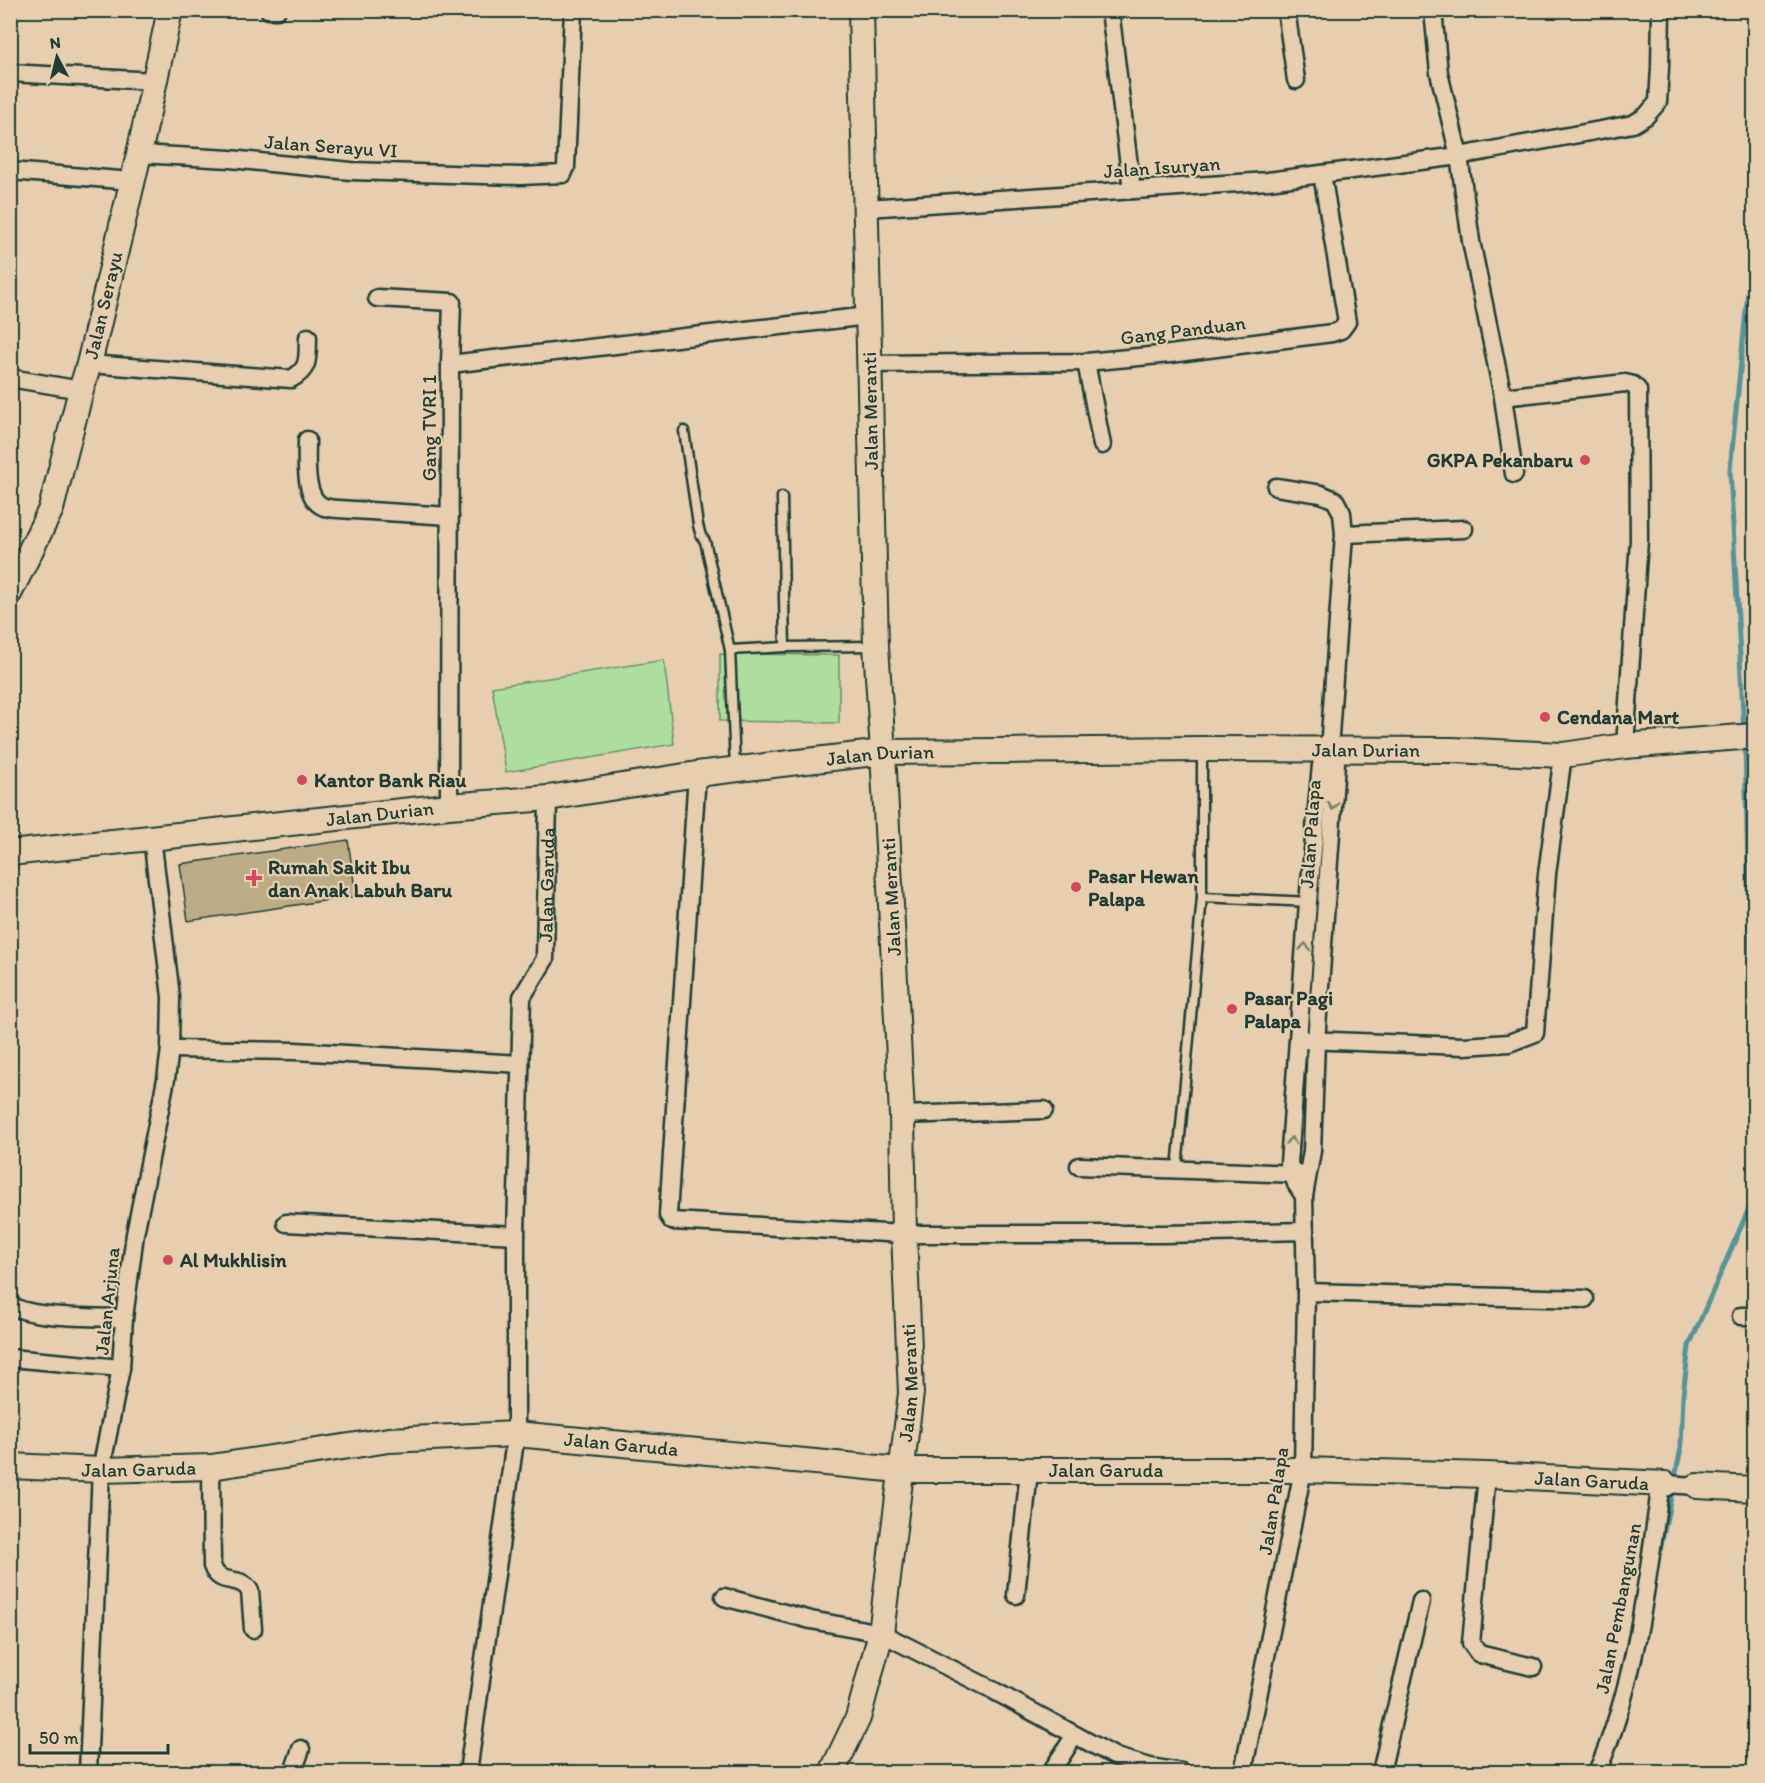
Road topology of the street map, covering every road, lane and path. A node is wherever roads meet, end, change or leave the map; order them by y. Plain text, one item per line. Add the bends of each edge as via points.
1 (170, 10) edge
2 (269, 10) edge
3 (277, 10) edge
4 (573, 10) edge
5 (861, 10) edge
6 (1110, 10) edge
7 (1286, 10) edge
8 (1433, 10) edge
9 (1661, 10) edge
10 (10, 73) edge
11 (1296, 80) dead end
12 (154, 81) junction
13 (139, 153) junction
14 (1459, 156) junction
15 (10, 171) edge
16 (1322, 174) junction
17 (132, 181) junction
18 (1132, 190) junction
19 (867, 208) junction
20 (377, 298) dead end
21 (868, 316) junction
22 (308, 337) dead end
23 (1086, 362) junction
24 (89, 364) junction
25 (450, 364) junction
26 (870, 364) junction
27 (10, 378) edge
28 (81, 390) junction
29 (1503, 397) junction
30 (684, 431) dead end
31 (307, 440) dead end
32 (1102, 445) dead end
33 (1514, 474) dead end
34 (1276, 487) dead end
35 (782, 497) dead end
36 (450, 516) junction
37 (1464, 529) dead end
38 (1344, 534) junction
39 (10, 592) edge
40 (786, 646) junction
41 (876, 646) junction
42 (730, 650) junction
43 (1752, 736) edge
44 (1625, 746) junction
45 (1202, 749) junction
46 (1329, 750) junction
47 (883, 752) junction
48 (1563, 755) junction
49 (735, 770) junction
50 (697, 774) junction
51 (548, 798) junction
52 (449, 806) junction
53 (152, 837) junction
54 (10, 853) edge
55 (1202, 897) junction
56 (1308, 902) junction
57 (1326, 903) junction
58 (1298, 1039) junction
59 (1316, 1042) junction
60 (170, 1049) junction
61 (520, 1064) junction
62 (1044, 1110) dead end
63 (902, 1115) junction
64 (1079, 1166) dead end
65 (1177, 1169) junction
66 (1300, 1174) junction
67 (286, 1223) dead end
68 (1305, 1231) junction
69 (904, 1234) junction
70 (516, 1235) junction
71 (1306, 1292) junction
72 (1585, 1299) dead end
73 (10, 1304) edge
74 (124, 1318) junction
75 (10, 1358) edge
76 (121, 1368) junction
77 (516, 1434) junction
78 (10, 1466) edge
79 (211, 1467) junction
80 (101, 1470) junction
81 (900, 1470) junction
82 (1303, 1470) junction
83 (1029, 1471) junction
84 (1487, 1475) junction
85 (1663, 1484) junction
86 (1697, 1486) joint
87 (1755, 1489) edge
88 (1016, 1595) dead end
89 (724, 1597) dead end
90 (1421, 1601) dead end
91 (253, 1629) dead end
92 (880, 1633) junction
93 (1533, 1667) dead end
94 (1075, 1735) junction
95 (301, 1749) dead end
96 (88, 1773) edge
97 (293, 1773) edge
98 (468, 1773) edge
99 (832, 1773) edge
100 (1052, 1773) edge
101 (1182, 1773) edge
102 (1243, 1773) edge
103 (1381, 1773) edge
104 (1598, 1773) edge

1 - 12 street, Jalan Serayu
2 - 3 street
4 - 13 street, Jalan Serayu VI via 563,174 351,171
5 - 19 street, Jalan Meranti
6 - 18 street
7 - 11 street
8 - 14 street via 1439,73
9 - 14 street, Jalan Isuryan via 1658,102 1646,116 1633,124
10 - 12 street
12 - 13 street, Jalan Serayu
13 - 17 street, Jalan Serayu
14 - 16 street, Jalan Isuryan
14 - 29 street via 1471,241
15 - 17 street
16 - 18 street, Jalan Isuryan
16 - 23 street, Gang Panduan via 1347,322 1341,330
17 - 24 street, Jalan Serayu
18 - 19 street, Jalan Isuryan
19 - 21 street, Jalan Meranti
20 - 25 street via 452,302
21 - 25 street, Gang TVRI 1
21 - 26 street, Jalan Meranti
22 - 24 street via 307,366 291,379
23 - 26 street, Gang Panduan
23 - 32 street
24 - 28 street, Jalan Serayu
25 - 36 street, Gang TVRI 1
26 - 41 street, Jalan Meranti
27 - 28 street
28 - 39 street, Jalan Serayu via 51,509
29 - 33 street
29 - 44 street via 1625,383 1638,390 1639,540
30 - 42 lane via 698,525
31 - 36 street via 308,482 312,497 322,507
34 - 38 street via 1335,500 1342,513
35 - 40 lane
36 - 52 street, Gang TVRI 1
37 - 38 street
38 - 46 street
40 - 41 lane
40 - 42 lane
41 - 47 street, Jalan Meranti
42 - 49 lane
43 - 44 street, Jalan Durian
44 - 48 street, Jalan Durian
45 - 46 street, Jalan Durian
45 - 47 street, Jalan Durian
45 - 55 lane
46 - 48 street, Jalan Durian
46 - 56 street, Jalan Palapa via 1321,765
46 -> 57 street, Jalan Palapa via 1336,764
47 - 49 street, Jalan Durian
47 - 63 street, Jalan Meranti
48 - 59 street via 1547,874 1535,1033 1509,1043 1464,1046
49 - 50 street, Jalan Durian
50 - 51 street, Jalan Durian
50 - 69 street via 668,1215 672,1221 692,1223
51 - 52 street, Jalan Durian
51 - 61 street, Jalan Garuda via 545,958 522,997
52 - 53 street, Jalan Durian
53 - 54 street, Jalan Durian
53 - 60 street, Jalan Arjuna via 171,997
55 - 56 lane
55 - 65 lane
56 - 57 lane
58 -> 56 street, Jalan Palapa
57 - 59 street, Jalan Palapa
58 - 59 street
66 -> 58 street, Jalan Palapa via 1289,1163
59 - 66 street, Jalan Palapa via 1311,1151
60 - 61 street via 295,1051
60 - 74 street, Jalan Arjuna via 135,1234
61 - 70 street, Jalan Garuda
62 - 63 street
63 - 69 street, Jalan Meranti
64 - 65 street
65 - 66 street
66 - 68 street, Jalan Palapa
67 - 70 street
68 - 69 street
68 - 71 street, Jalan Palapa
69 - 81 street, Jalan Meranti via 911,1393
70 - 77 street, Jalan Garuda
71 - 72 street
71 - 82 street, Jalan Palapa
73 - 74 street via 38,1314
74 - 76 street, Jalan Arjuna
75 - 76 street
76 - 80 street, Jalan Arjuna
77 - 79 street, Jalan Garuda via 389,1440
77 - 81 street, Jalan Garuda
77 - 98 street, Jalan Garuda
78 - 80 street, Jalan Garuda
79 - 80 street, Jalan Garuda
79 - 91 street via 212,1566 220,1579 247,1586
80 - 96 street, Jalan Arjuna
81 - 83 street, Jalan Garuda
81 - 92 street, Jalan Meranti
82 - 83 street, Jalan Garuda
82 - 84 street, Jalan Garuda
82 - 102 street, Jalan Palapa
83 - 88 street
84 - 85 street, Jalan Garuda
84 - 93 street via 1471,1643 1483,1655
85 - 86 street, Jalan Garuda
85 - 104 street, Jalan Pembangunan via 1626,1691
86 - 87 street
89 - 92 street
90 - 103 street
92 - 94 street
92 - 99 street, Jalan Meranti via 858,1718
94 - 100 street
94 - 101 street via 1116,1757
95 - 97 street

